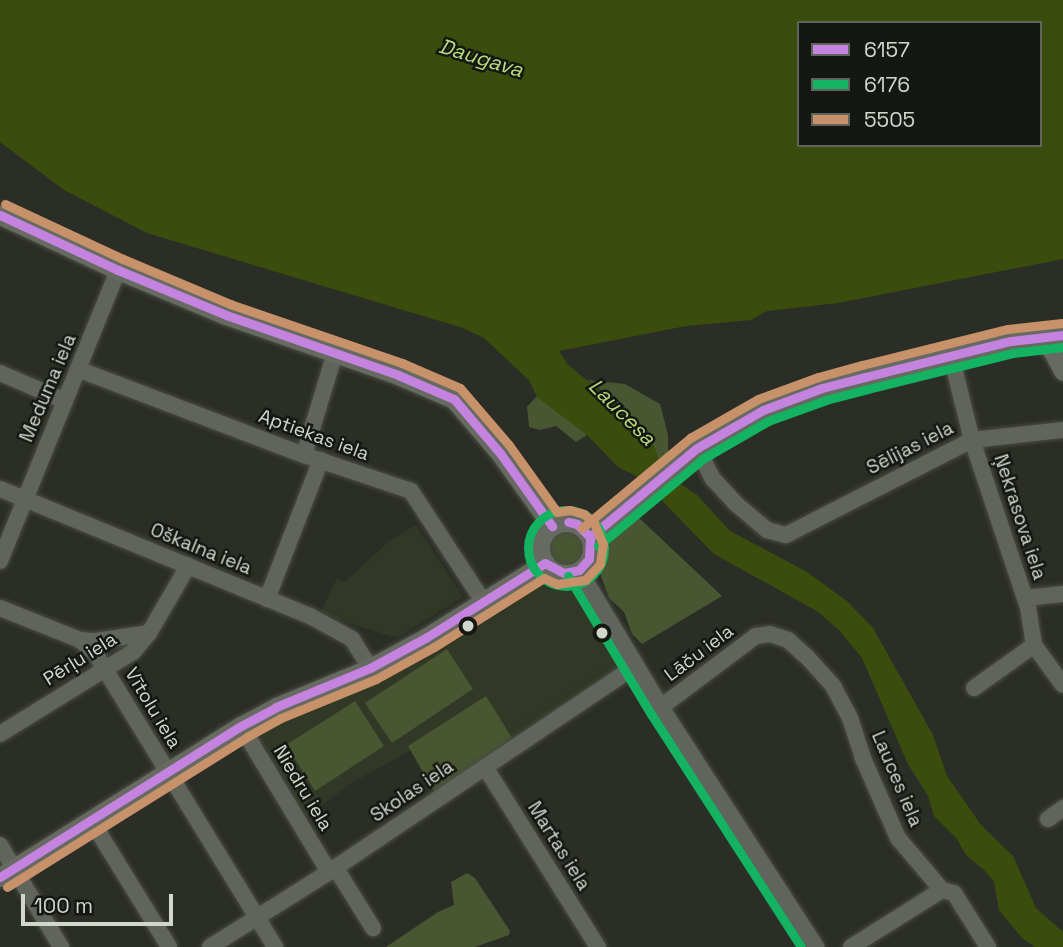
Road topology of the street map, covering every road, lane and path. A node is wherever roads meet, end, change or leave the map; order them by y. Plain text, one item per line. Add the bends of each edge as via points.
1 (0, 215) edge
2 (118, 270) junction
3 (1063, 335) edge
4 (1033, 338) junction
5 (335, 353) junction
6 (951, 356) junction
7 (80, 370) junction
8 (1063, 372) edge
9 (0, 373) edge
10 (65, 401) junction
11 (1063, 430) edge
12 (972, 440) junction
13 (697, 448) junction
14 (304, 455) junction
15 (321, 460) junction
16 (0, 489) edge
17 (23, 499) junction
18 (552, 526) junction
19 (590, 537) junction
20 (0, 561) edge
21 (545, 562) junction
22 (188, 566) junction
23 (579, 570) junction
24 (1063, 594) edge
25 (1025, 598) junction
26 (267, 599) junction
27 (484, 601) junction
28 (0, 608) edge
29 (149, 633) junction
30 (763, 634) joint
31 (80, 640) junction
32 (1034, 645) junction
33 (636, 666) junction
34 (370, 668) junction
35 (105, 670) junction
36 (1063, 685) edge
37 (974, 688) dead end
38 (661, 707) junction
39 (241, 726) junction
40 (0, 734) edge
41 (485, 767) junction
42 (166, 772) junction
43 (1063, 808) edge
44 (1048, 819) dead end
45 (91, 820) junction
46 (0, 845) edge
47 (332, 869) junction
48 (7, 872) edge
49 (942, 890) junction
50 (257, 918) junction
51 (373, 928) dead end
52 (59, 946) edge
53 (169, 947) edge
54 (210, 947) edge
55 (275, 947) edge
56 (598, 947) edge
57 (816, 947) edge
58 (851, 947) edge
59 (988, 947) edge

1 - 2 main road
2 - 5 main road
2 - 7 street, Meduma iela
3 - 4 main road
4 - 6 main road
4 - 8 main road via 1051,348
5 - 14 street
5 - 18 main road via 425,384 454,399
6 - 12 street, Ņekrasova iela
6 - 13 main road via 784,401
7 - 10 street, Meduma iela
7 - 14 street, Aptiekas iela
9 - 10 street
10 - 17 street, Meduma iela
11 - 12 street, Sēlijas iela
12 - 13 street, Sēlijas iela via 786,535 767,530 735,503 713,479
12 - 25 street, Ņekrasova iela
13 - 19 main road
14 - 15 street, Aptiekas iela
15 - 26 street
15 - 27 street, Aptiekas iela via 411,491
16 - 17 street, Oškalna iela
17 - 20 street, Meduma iela
17 - 22 street, Oškalna iela
18 - 19 main road via 577,524
18 - 21 main road via 540,547
19 - 23 main road via 591,552
21 - 23 main road via 557,572
21 - 27 main road
22 - 26 street, Oškalna iela
22 - 29 street, Pērļu iela
23 - 33 street
24 - 25 street
25 - 32 street, Ņekrasova iela
26 - 34 street, Oškalna iela via 352,639
27 - 34 main road
28 - 31 street, Vītolu iela
29 - 31 street
29 - 35 street, Pērļu iela via 132,652
30 - 38 street, Lāču iela
30 - 49 street, Lauces iela via 788,640 833,686 898,838
31 - 35 street, Vītolu iela
32 - 36 street, Ņekrasova iela
32 - 37 street
33 - 38 street
33 - 41 street, Skolas iela
34 - 39 main road
35 - 40 street, Pērļu iela
35 - 42 street, Vītolu iela
38 - 57 street
39 - 42 main road
39 - 47 street, Niedru iela
41 - 47 street, Skolas iela
41 - 56 street, Martas iela
42 - 45 main road
42 - 50 street, Vītolu iela
43 - 44 street
45 - 48 main road
45 - 53 street
46 - 48 street
47 - 50 street, Skolas iela
47 - 51 street, Niedru iela
48 - 52 street
49 - 58 street
49 - 59 street, Lauces iela via 954,893
50 - 54 street, Skolas iela
50 - 55 street, Vītolu iela

